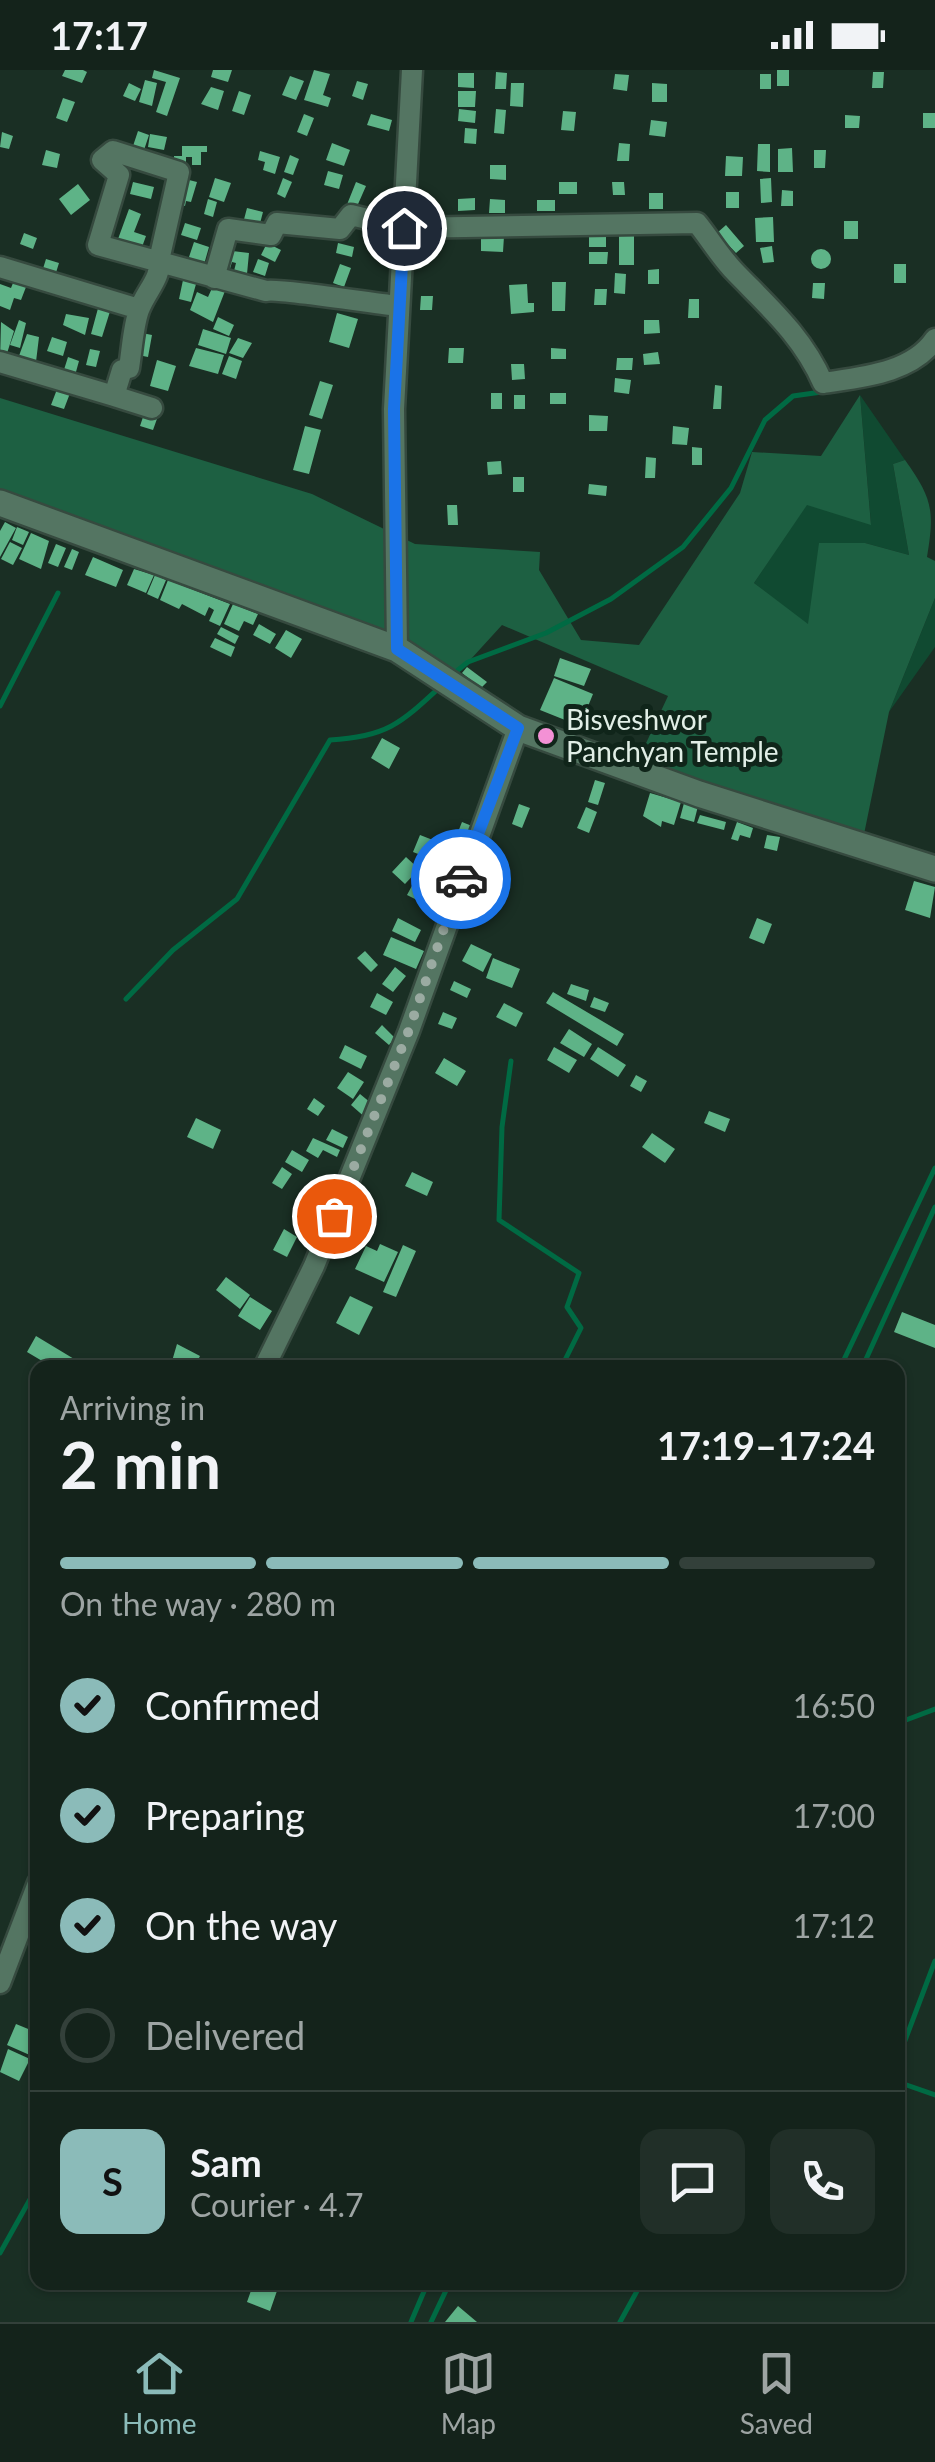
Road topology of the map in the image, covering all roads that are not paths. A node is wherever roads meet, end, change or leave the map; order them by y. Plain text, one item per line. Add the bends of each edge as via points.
1 (412, 70) edge
2 (404, 228) junction
3 (160, 264) junction
4 (0, 267) edge
5 (214, 278) junction
6 (399, 306) junction
7 (140, 309) junction
8 (935, 339) edge
9 (0, 362) edge
10 (114, 396) junction
11 (152, 408) dead end
12 (0, 503) edge
13 (397, 649) junction
14 (518, 728) junction
15 (935, 869) edge
16 (268, 1360) edge
17 (30, 1904) edge
18 (0, 1983) edge

1 - 2 street
2 - 5 street via 351,215 340,229 278,224 271,235 228,228
2 - 6 street
2 - 8 street via 697,223 806,346 824,383 878,374 925,354
3 - 3 street via 98,245 120,175 102,160 113,151 179,172
3 - 5 street
3 - 7 street
4 - 7 street
5 - 6 street via 266,291 278,287 303,296
6 - 13 street
7 - 10 street via 129,368 122,370
9 - 10 street
10 - 11 street
12 - 13 street
13 - 14 street
14 - 15 street
14 - 16 street via 409,1030 314,1266
17 - 18 street

